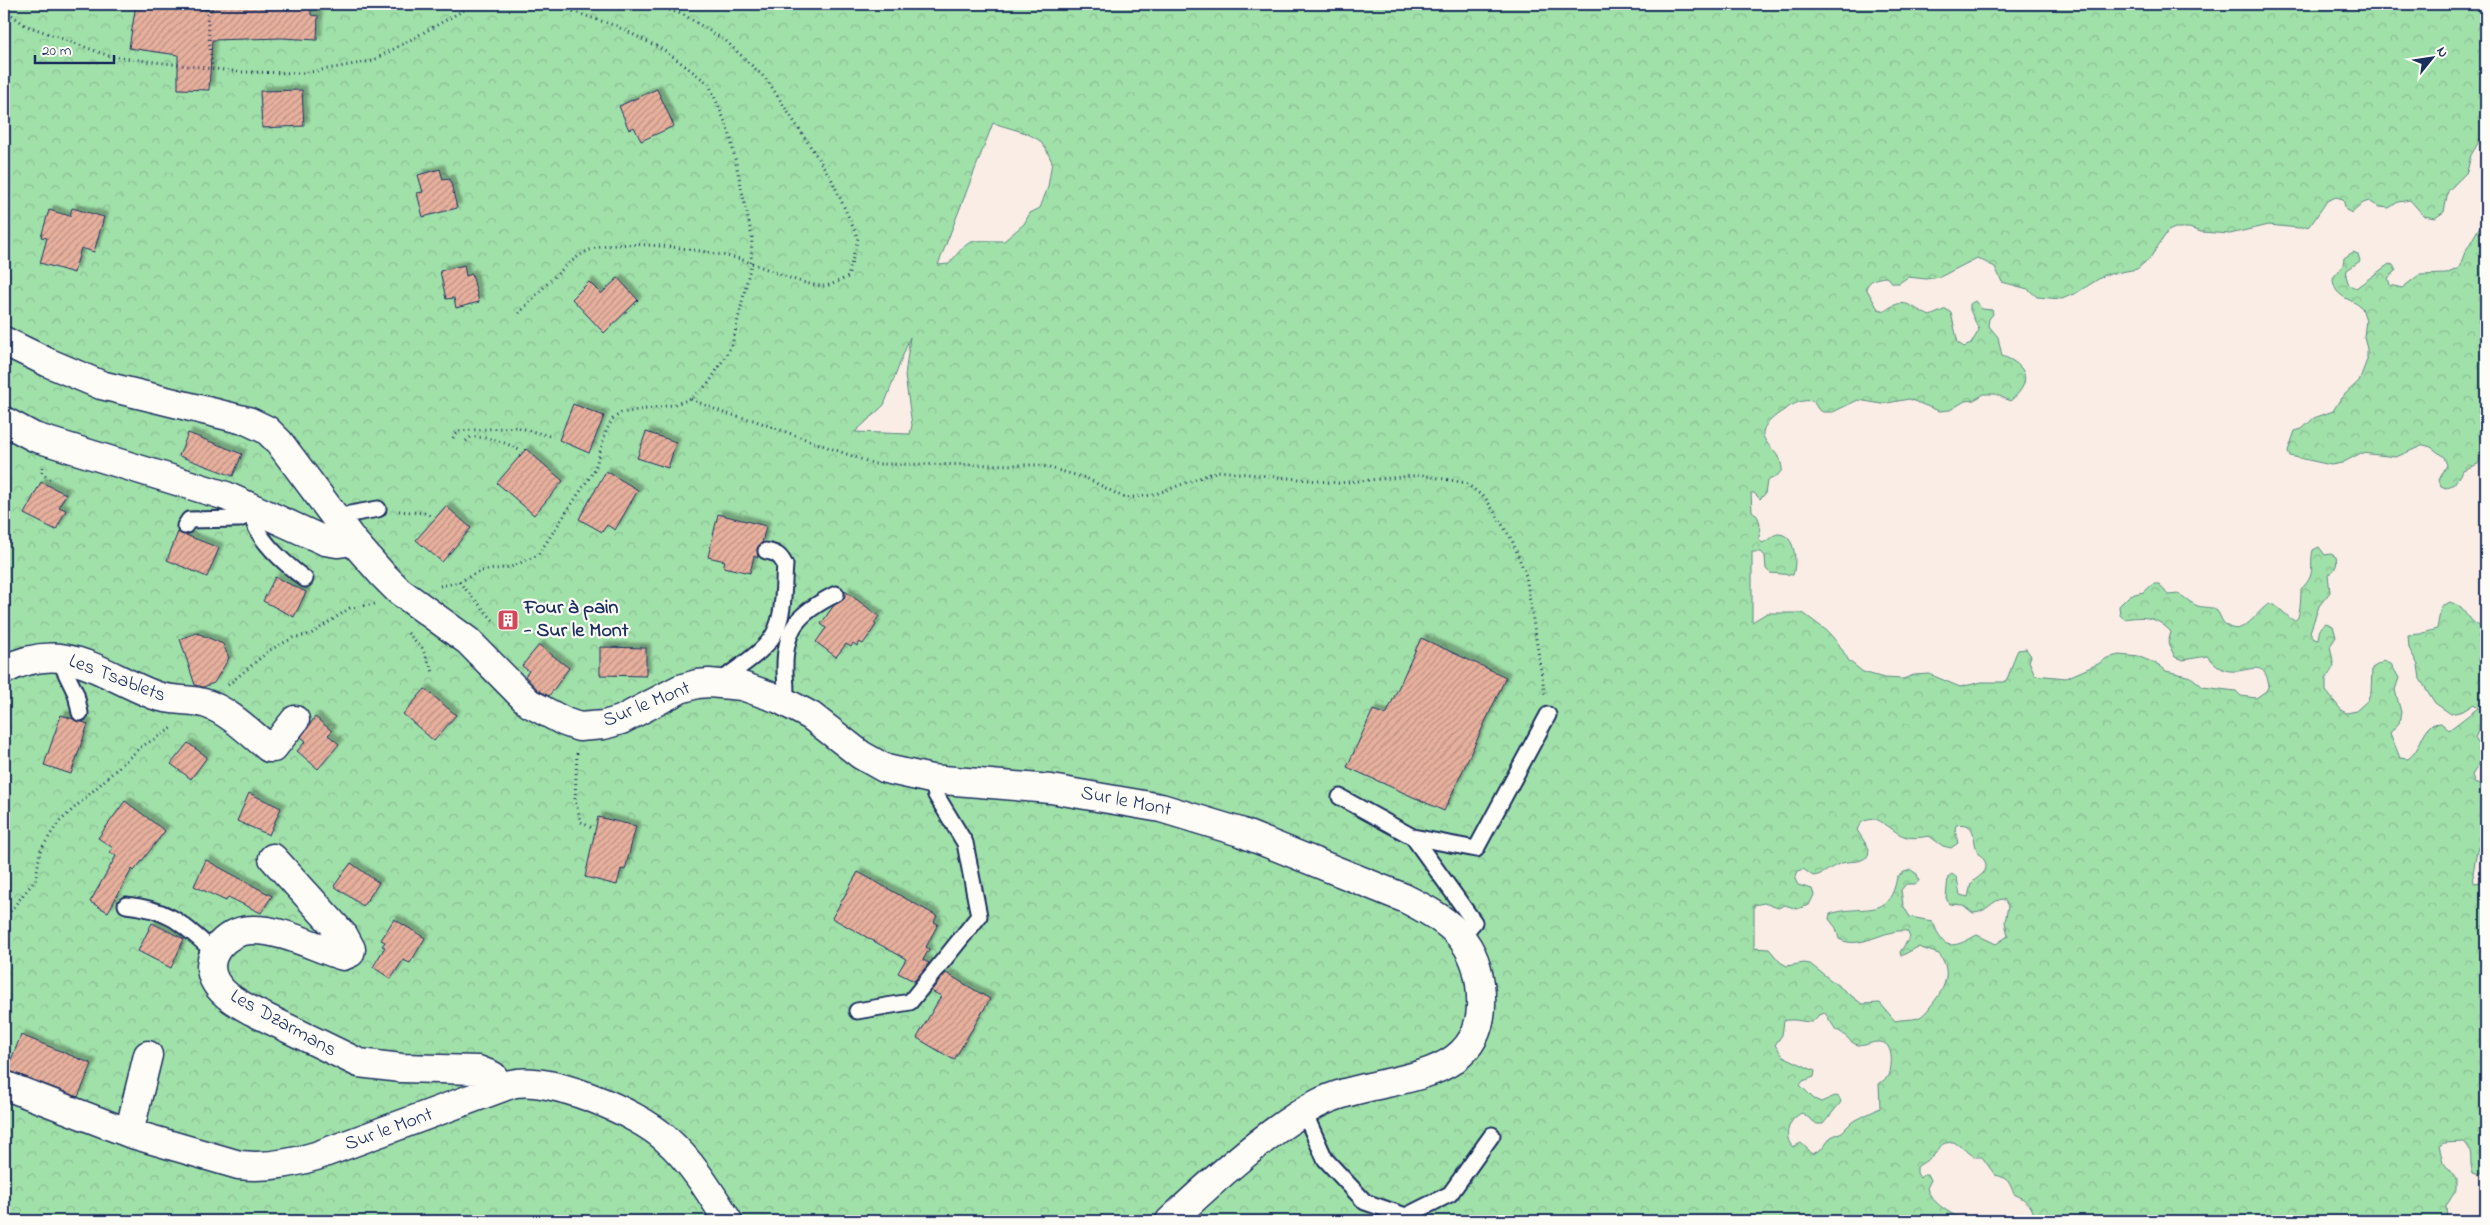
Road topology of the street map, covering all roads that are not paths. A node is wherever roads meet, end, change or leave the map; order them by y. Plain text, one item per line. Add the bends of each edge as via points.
1 (4, 341) edge
2 (4, 421) edge
3 (378, 508) road end
4 (252, 511) junction
5 (185, 526) dead end
6 (345, 530) junction
7 (766, 551) dead end
8 (305, 579) dead end
9 (836, 594) dead end
10 (62, 658) junction
11 (7, 662) edge
12 (725, 684) junction
13 (783, 701) junction
14 (80, 713) dead end
15 (1548, 715) road end
16 (294, 720) dead end
17 (931, 778) junction
18 (1340, 797) dead end
19 (1413, 837) junction
20 (273, 858) dead end
21 (126, 905) dead end
22 (1461, 936) junction
23 (214, 952) junction
24 (857, 1011) dead end
25 (148, 1055) dead end
26 (4, 1085) edge
27 (500, 1088) junction
28 (1304, 1112) junction
29 (129, 1133) junction
30 (1492, 1135) dead end
31 (728, 1221) edge
32 (1170, 1221) edge

1 - 6 street, Sur le Mont via 101,385 259,424 292,457
2 - 4 street via 34,437 226,496
3 - 6 lane via 350,514
4 - 5 lane via 239,519 189,520
4 - 6 street via 337,543
4 - 8 lane via 253,522 278,558
6 - 12 street, Sur le Mont via 399,591 468,641 529,702 565,722 579,727 604,725 621,720 680,689 709,683
7 - 12 lane via 782,558 785,565 779,621 766,644 725,678
9 - 13 lane via 808,609 788,637 784,656 788,692
10 - 11 street, Les Tsablets via 40,657
10 - 14 lane
10 - 16 street, Les Tsablets via 82,663 166,699 206,704 224,712 269,748 273,748
12 - 13 street, Sur le Mont via 762,692
13 - 17 street, Sur le Mont via 811,716 878,765
15 - 19 lane via 1476,849
17 - 22 street, Sur le Mont via 1060,790 1191,815 1404,898 1427,910
17 - 24 lane via 936,795 965,843 979,916 910,1002
18 - 19 lane
19 - 22 lane via 1474,922
20 - 23 street via 344,936 350,953 343,956 287,936 251,930 231,936
21 - 23 lane via 161,911 185,925
22 - 28 street, Sur le Mont via 1477,968 1481,1004 1475,1036 1464,1052 1441,1067 1339,1095
23 - 27 street, Les Dzarmans via 213,976 221,990 236,1002 333,1052 367,1065 478,1070 493,1076
25 - 29 street
26 - 29 street, Sur le Mont
27 - 29 street, Sur le Mont via 324,1154 274,1166 239,1165
27 - 31 street, Sur le Mont via 526,1081 556,1086 590,1097 651,1127 665,1137 697,1172
28 - 30 lane via 1325,1159 1366,1202 1406,1216 1450,1194
28 - 32 street, Sur le Mont via 1241,1158

